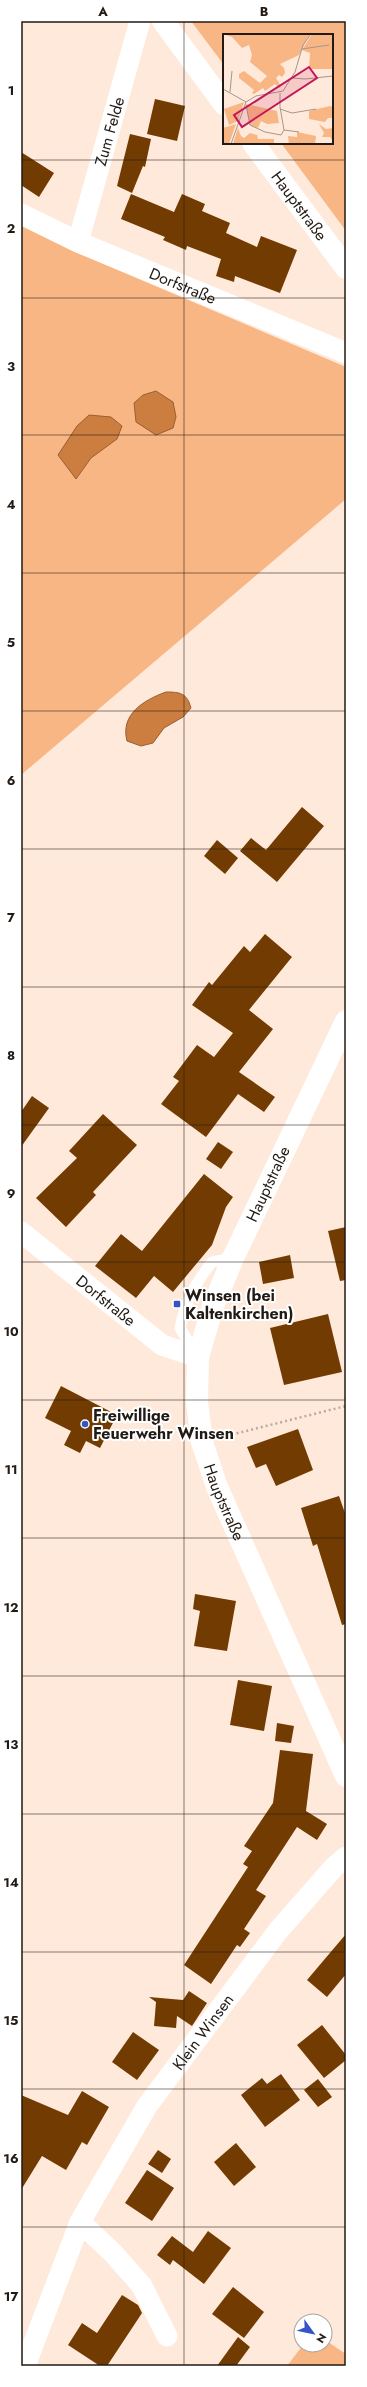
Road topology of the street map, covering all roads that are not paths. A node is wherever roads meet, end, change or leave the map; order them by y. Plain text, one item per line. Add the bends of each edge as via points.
1 (140, 21) edge
2 (163, 21) edge
3 (223, 103) edge
4 (254, 144) edge
5 (21, 214) edge
6 (78, 242) junction
7 (346, 268) edge
8 (346, 353) edge
9 (346, 1021) edge
10 (21, 1232) edge
11 (198, 1357) junction
12 (346, 1776) edge
13 (346, 1857) edge
14 (80, 2222) junction
15 (167, 2336) dead end
16 (25, 2366) edge

1 - 6 street, Zum Felde
2 - 3 street
4 - 7 street, Hauptstraße
5 - 6 street, Dorfstraße
6 - 8 street, Dorfstraße
9 - 11 street, Hauptstraße via 233,1258 213,1306
10 - 11 street, Dorfstraße via 162,1345
11 - 12 street, Hauptstraße via 197,1402 202,1442 217,1487
13 - 14 street, Klein Winsen via 334,1867 278,1931 147,2106
14 - 15 street via 113,2252 142,2286
14 - 16 street, Klein Winsen

